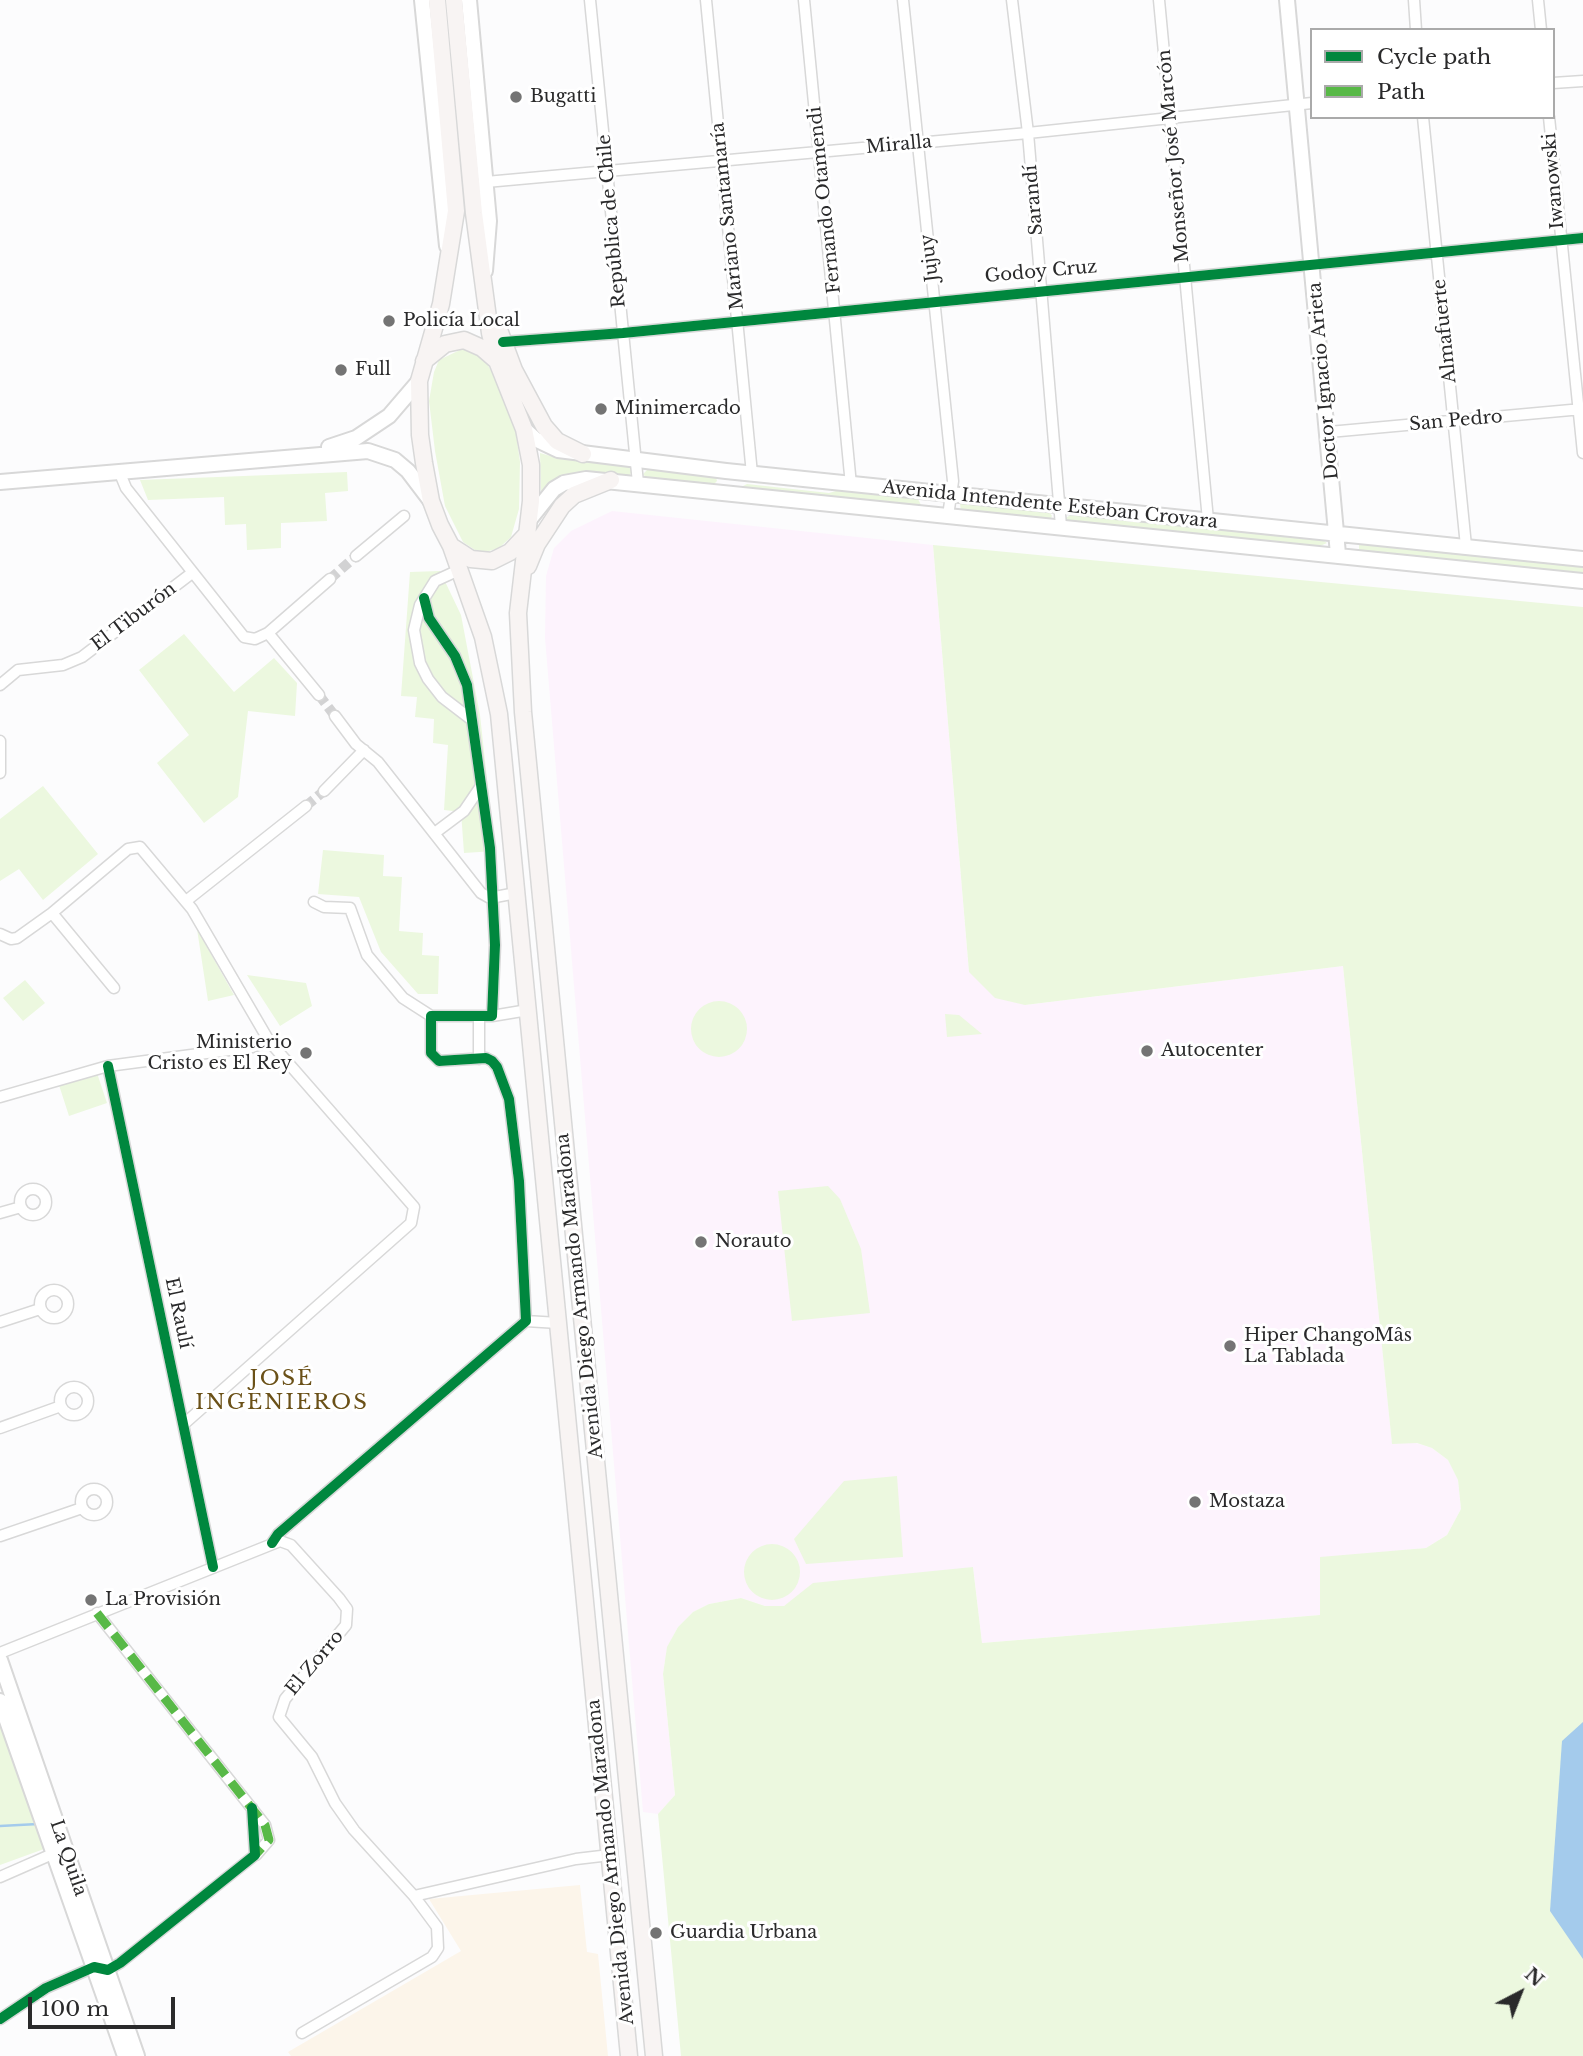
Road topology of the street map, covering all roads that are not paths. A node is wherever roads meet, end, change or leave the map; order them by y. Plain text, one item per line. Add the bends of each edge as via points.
1 (422, 0) edge
2 (437, 0) edge
3 (454, 0) edge
4 (469, 0) edge
5 (590, 0) edge
6 (706, 0) edge
7 (804, 0) edge
8 (902, 0) edge
9 (1012, 0) edge
10 (1159, 0) edge
11 (1287, 0) edge
12 (1414, 0) edge
13 (1538, 0) edge
14 (1416, 28) edge
15 (1541, 28) edge
16 (1583, 81) edge
17 (1555, 83) edge
18 (1310, 103) edge
19 (1296, 105) junction
20 (1171, 118) junction
21 (1423, 119) edge
22 (1549, 119) edge
23 (1028, 133) junction
24 (916, 144) junction
25 (820, 152) junction
26 (722, 162) junction
27 (608, 172) junction
28 (486, 182) junction
29 (1583, 238) edge
30 (1560, 240) junction
31 (1437, 252) junction
32 (449, 262) junction
33 (1312, 264) junction
34 (1185, 276) junction
35 (485, 280) junction
36 (1042, 290) junction
37 (934, 300) junction
38 (836, 310) junction
39 (738, 320) junction
40 (623, 333) junction
41 (503, 342) junction
42 (424, 361) junction
43 (497, 361) junction
44 (419, 381) junction
45 (1580, 409) edge
46 (1454, 421) junction
47 (524, 429) junction
48 (1329, 432) junction
49 (1583, 453) edge
50 (583, 454) junction
51 (298, 455) junction
52 (635, 460) junction
53 (119, 471) junction
54 (752, 474) junction
55 (611, 480) junction
56 (0, 482) edge
57 (638, 483) junction
58 (852, 485) junction
59 (952, 495) junction
60 (431, 501) junction
61 (1062, 507) junction
62 (404, 516) dead end
63 (948, 516) junction
64 (1208, 520) junction
65 (1061, 526) junction
66 (1338, 532) junction
67 (529, 537) junction
68 (451, 545) junction
69 (1466, 546) junction
70 (1338, 554) junction
71 (356, 556) tunnel mouth
72 (1583, 559) edge
73 (460, 570) junction
74 (192, 573) junction
75 (330, 579) tunnel mouth
76 (1583, 581) edge
77 (424, 598) junction
78 (268, 632) junction
79 (0, 685) edge
80 (319, 695) tunnel mouth
81 (335, 716) tunnel mouth
82 (472, 720) junction
83 (0, 741) edge
84 (364, 750) junction
85 (0, 773) edge
86 (482, 785) junction
87 (324, 792) tunnel mouth
88 (306, 806) tunnel mouth
89 (436, 832) junction
90 (516, 893) junction
91 (490, 898) junction
92 (186, 901) junction
93 (314, 902) dead end
94 (52, 913) junction
95 (0, 934) edge
96 (114, 988) dead end
97 (528, 1010) junction
98 (431, 1016) junction
99 (492, 1016) junction
100 (479, 1018) junction
101 (269, 1041) junction
102 (479, 1059) junction
103 (108, 1066) junction
104 (0, 1097) edge
105 (21, 1207) dead end
106 (0, 1213) edge
107 (40, 1309) dead end
108 (526, 1321) junction
109 (0, 1322) edge
110 (558, 1323) junction
111 (61, 1406) dead end
112 (184, 1424) junction
113 (0, 1428) edge
114 (82, 1508) dead end
115 (0, 1536) edge
116 (272, 1543) junction
117 (214, 1567) junction
118 (97, 1613) junction
119 (0, 1653) edge
120 (0, 1660) edge
121 (0, 1701) edge
122 (59, 1852) junction
123 (610, 1855) junction
124 (0, 1877) edge
125 (414, 1896) junction
126 (101, 1969) junction
127 (0, 2019) edge
128 (302, 2033) dead end
129 (125, 2056) edge
130 (136, 2056) edge
131 (629, 2056) edge
132 (654, 2056) edge

1 - 32 main road
2 - 32 main road via 457,211
3 - 35 main road via 474,214
4 - 28 main road
5 - 27 street, República de Chile
6 - 26 street, Mariano Santamaría
7 - 25 street, Fernando Otamendi
8 - 24 street, Jujuy
9 - 23 street, Sarandí
10 - 20 street, Monseñor José Marcón
11 - 19 main road, Doctor Ignacio Arieta
12 - 14 street
13 - 15 street
16 - 17 street
18 - 19 street, Miralla
19 - 20 street, Miralla
19 - 33 main road, Doctor Ignacio Arieta
20 - 23 street, Miralla
20 - 34 street, Monseñor José Marcón
21 - 31 street, Almafuerte
22 - 30 street, Iwanowski
23 - 24 street, Miralla
23 - 36 street, Sarandí
24 - 25 street, Miralla
24 - 37 street, Jujuy
25 - 26 street, Miralla
25 - 38 street, Fernando Otamendi
26 - 27 street, Miralla
26 - 39 street, Mariano Santamaría
27 - 28 street, Miralla
27 - 40 street, República de Chile
28 - 35 main road
29 - 30 street, Godoy Cruz
30 - 31 street, Godoy Cruz
30 - 45 street, Iwanowski
31 - 33 street, Godoy Cruz
31 - 46 street, Almafuerte
32 - 42 main road
33 - 34 street, Godoy Cruz
33 - 48 main road, Doctor Ignacio Arieta
34 - 36 street, Godoy Cruz
34 - 64 street, Monseñor José Marcón
35 - 41 main road
35 - 43 main road
36 - 37 street, Godoy Cruz
36 - 61 street, Sarandí
37 - 38 street, Godoy Cruz
37 - 59 street, Jujuy
38 - 39 street, Godoy Cruz
38 - 58 street, Fernando Otamendi
39 - 40 street, Godoy Cruz
39 - 54 street, Mariano Santamaría
40 - 41 street, Godoy Cruz
40 - 52 street, República de Chile
41 - 50 main road via 550,435
42 - 43 main road via 445,344 464,340
42 - 44 main road, Avenida Diego Armando Maradona
43 - 47 main road, Avenida Diego Armando Maradona
44 - 51 main road via 373,428 339,445
44 - 60 main road, Avenida Diego Armando Maradona via 420,435
45 - 46 street, San Pedro
45 - 49 street, Iwanowski
46 - 48 street, San Pedro
46 - 69 street, Almafuerte
47 - 50 main road, Avenida Intendente Esteban Crovara via 547,446
47 - 67 main road, Avenida Diego Armando Maradona via 531,465
48 - 66 main road, Doctor Ignacio Arieta
50 - 52 main road, Avenida Intendente Esteban Crovara
51 - 53 main road
51 - 60 main road via 368,451 387,455 408,471
52 - 54 main road, Avenida Intendente Esteban Crovara
52 - 57 street, República de Chile
53 - 56 main road
53 - 74 street, El Tiburón via 126,488
54 - 58 main road, Avenida Intendente Esteban Crovara
55 - 57 main road, Avenida Intendente Esteban Crovara
55 - 67 main road via 575,495
55 - 67 main road, Avenida Intendente Esteban Crovara via 564,483 543,501
57 - 63 main road, Avenida Intendente Esteban Crovara
58 - 59 main road, Avenida Intendente Esteban Crovara
59 - 61 main road, Avenida Intendente Esteban Crovara
59 - 63 street, Jujuy
60 - 68 main road, Avenida Diego Armando Maradona
61 - 64 main road, Avenida Intendente Esteban Crovara
61 - 65 street, Sarandí
62 - 71 street
63 - 65 main road, Avenida Intendente Esteban Crovara
64 - 66 main road, Avenida Intendente Esteban Crovara
65 - 70 main road, Avenida Intendente Esteban Crovara
66 - 69 main road, Avenida Intendente Esteban Crovara
66 - 70 main road, Doctor Ignacio Arieta
67 - 68 main road via 492,561 471,559
67 - 132 main road, Avenida Diego Armando Maradona via 518,639 523,712
68 - 73 main road, Avenida Diego Armando Maradona
69 - 72 main road, Avenida Intendente Esteban Crovara
70 - 76 main road, Avenida Intendente Esteban Crovara
73 - 77 street via 440,578
73 - 90 main road, Avenida Diego Armando Maradona via 494,682
74 - 78 street via 240,634 255,639
74 - 79 street, El Tiburón via 82,657 63,665 19,670
75 - 78 street
77 - 82 street via 429,618 466,681
77 - 82 street via 414,630 421,663 442,697
78 - 80 street
81 - 84 street
82 - 86 street
83 - 85 street
84 - 87 street
84 - 89 street
86 - 89 street via 464,811
86 - 91 street via 490,848
88 - 92 street
89 - 91 street
90 - 91 street
90 - 97 main road, Avenida Diego Armando Maradona
91 - 99 street via 495,945
92 - 94 street via 145,852 134,846
92 - 101 street
93 - 98 street via 350,908 367,955 403,998
94 - 95 street via 16,938
94 - 96 street
97 - 99 street
97 - 110 main road, Avenida Diego Armando Maradona
98 - 100 street
98 - 102 street via 433,1058
99 - 100 street
100 - 102 street
101 - 103 street
101 - 112 street via 412,1202 413,1219
102 - 108 street via 486,1058 497,1067 511,1110
103 - 104 street
103 - 112 street, El Raulí
105 - 106 street
107 - 109 street
108 - 110 street
108 - 116 street
110 - 123 main road, Avenida Diego Armando Maradona
111 - 113 street
112 - 117 street, El Raulí
114 - 115 street
116 - 117 street
116 - 125 street, El Zorro via 291,1545 348,1614 342,1632 285,1699 279,1717 312,1757 354,1830
117 - 118 street
118 - 119 street
118 - 126 street via 252,1808 255,1856
120 - 122 main road, La Quila
121 - 122 main road, La Quila
122 - 124 street
122 - 126 main road, La Quila
123 - 125 street
123 - 131 main road, Avenida Diego Armando Maradona
125 - 128 street, El Zorro via 439,1934 432,1957
126 - 127 street via 46,1988
126 - 129 main road, La Quila
126 - 130 main road, La Quila

